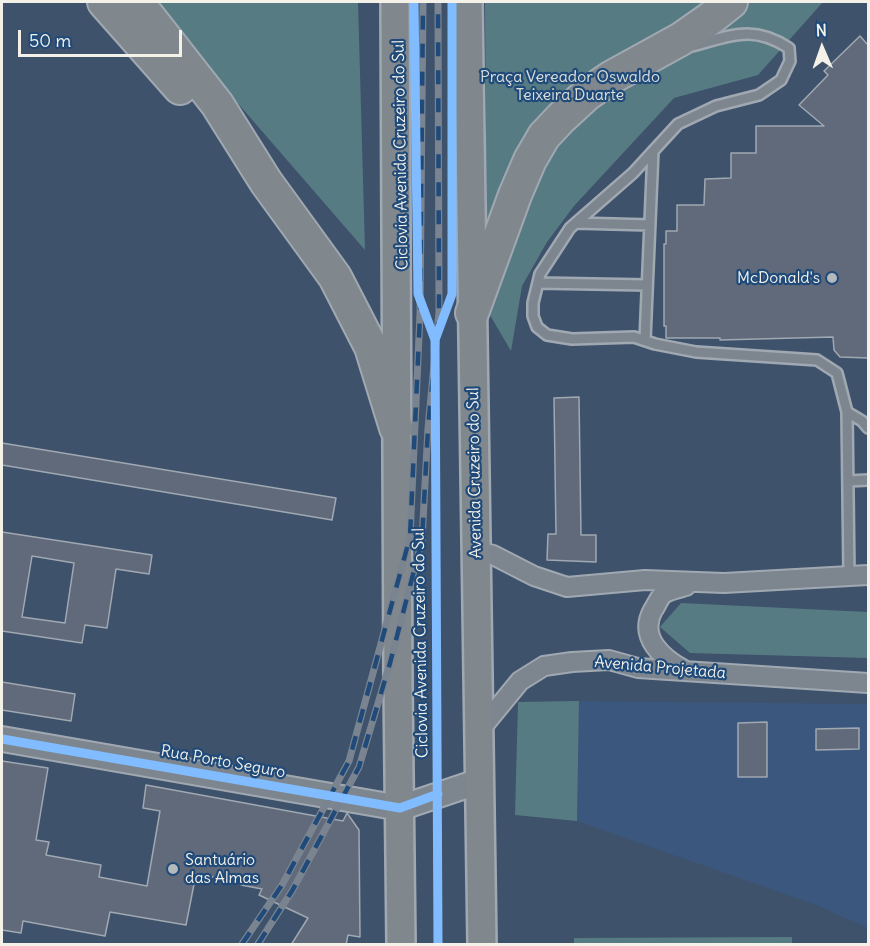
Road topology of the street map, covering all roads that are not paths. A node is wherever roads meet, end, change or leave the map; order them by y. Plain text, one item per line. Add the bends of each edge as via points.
1 (104, 2) edge
2 (137, 2) edge
3 (395, 2) edge
4 (468, 2) edge
5 (731, 2) edge
6 (645, 59) junction
7 (653, 151) junction
8 (266, 182) junction
9 (576, 223) junction
10 (650, 225) junction
11 (538, 284) junction
12 (647, 285) junction
13 (472, 313) junction
14 (645, 340) junction
15 (847, 412) junction
16 (396, 428) junction
17 (868, 429) edge
18 (868, 480) edge
19 (848, 481) junction
20 (476, 550) junction
21 (868, 575) edge
22 (849, 576) junction
23 (693, 583) junction
24 (686, 672) junction
25 (868, 683) edge
26 (479, 731) junction
27 (2, 739) edge
28 (480, 781) junction
29 (400, 808) junction
30 (401, 945) edge
31 (482, 945) edge

1 - 8 highway
2 - 8 highway via 217,104
3 - 16 main road
4 - 13 main road, Avenida Cruzeiro do Sul
5 - 6 highway via 681,39
6 - 7 lane via 735,35 760,34 789,48 790,61 781,80 759,95 716,106 678,124
6 - 13 highway via 587,94 544,136 515,195
7 - 9 lane
7 - 10 lane
8 - 16 highway via 334,277 354,312 371,347
9 - 10 lane
9 - 11 lane via 540,274
10 - 12 lane
11 - 12 lane
11 - 14 lane via 533,316 537,327 547,335
12 - 14 lane
13 - 20 main road, Avenida Cruzeiro do Sul
14 - 15 lane via 696,352 818,360 837,373
15 - 17 lane
15 - 19 lane
16 - 29 main road
18 - 19 lane
19 - 22 lane
20 - 23 street via 567,587 645,580
20 - 26 main road, Avenida Cruzeiro do Sul
21 - 22 street
22 - 23 street
23 - 24 street via 663,595 650,616 648,633 670,663
24 - 25 street, Avenida Projetada
24 - 26 street, Avenida Projetada via 638,668 609,660 544,666 520,681
26 - 28 main road, Avenida Cruzeiro do Sul
27 - 29 street, Rua Porto Seguro
28 - 29 street, Rua Porto Seguro
28 - 31 main road, Avenida Cruzeiro do Sul
29 - 30 main road

